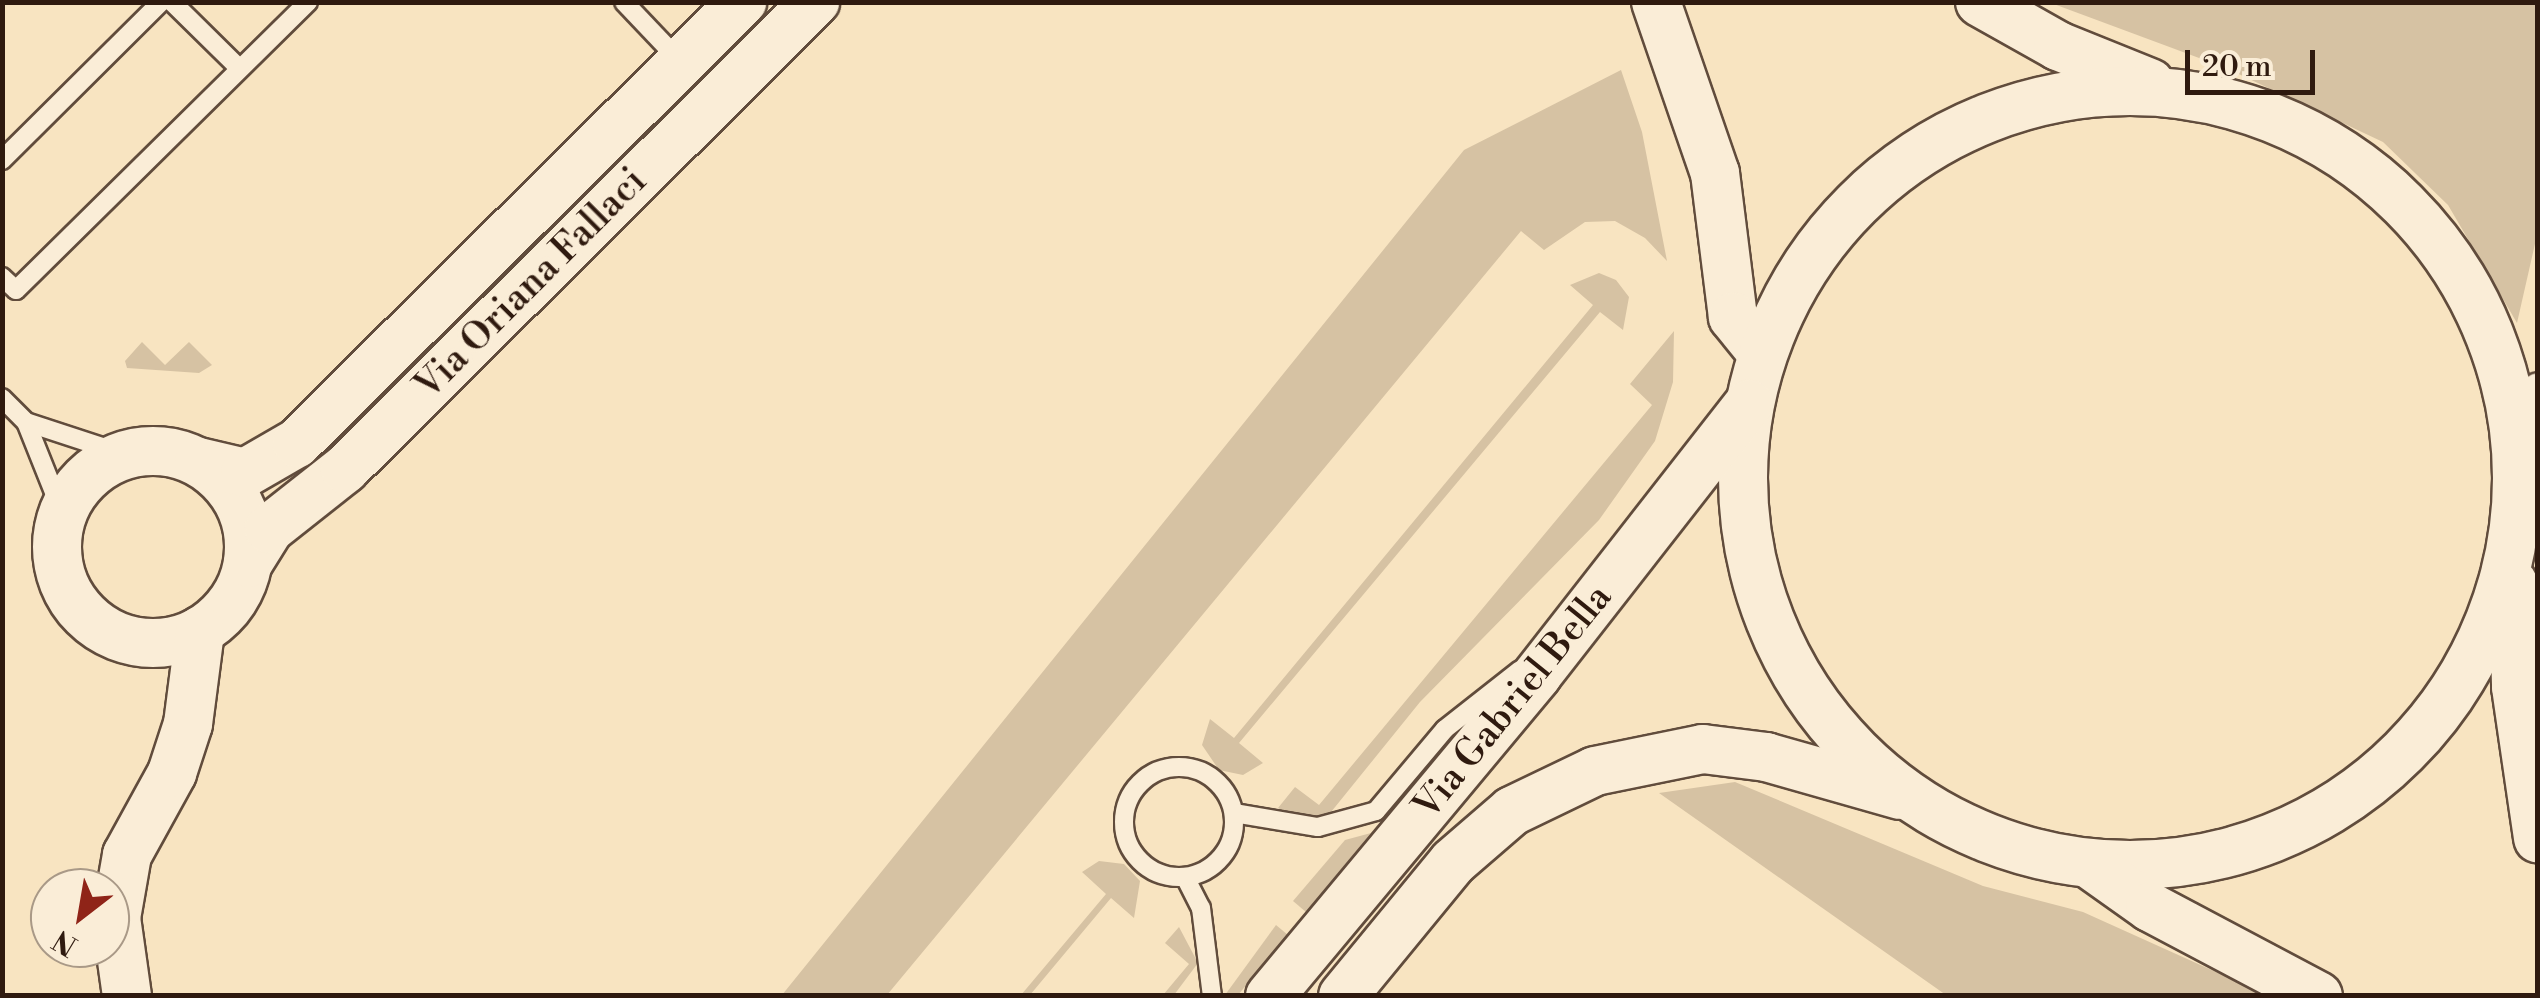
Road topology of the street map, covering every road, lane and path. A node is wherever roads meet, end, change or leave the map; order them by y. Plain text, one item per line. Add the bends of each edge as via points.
1 (161, 2) edge
2 (172, 2) edge
3 (308, 2) edge
4 (624, 2) edge
5 (742, 2) edge
6 (814, 2) edge
7 (1656, 2) edge
8 (1980, 2) edge
9 (681, 63) junction
10 (240, 69) junction
11 (2181, 94) junction
12 (2, 160) edge
13 (9, 283) edge
14 (1762, 353) junction
15 (2538, 389) edge
16 (2, 398) edge
17 (1749, 404) junction
18 (26, 422) junction
19 (2517, 452) junction
20 (126, 454) junction
21 (199, 462) junction
22 (62, 512) junction
23 (2513, 542) junction
24 (248, 563) junction
25 (200, 631) junction
26 (115, 634) junction
27 (1562, 643) junction
28 (180, 749) junction
29 (2534, 796) edge
30 (1912, 798) junction
31 (1234, 813) junction
32 (2538, 838) edge
33 (2088, 863) junction
34 (1185, 877) junction
35 (127, 996) edge
36 (1212, 996) edge
37 (1270, 996) edge
38 (1342, 996) edge
39 (2318, 996) edge

1 - 12 lane
2 - 10 lane
3 - 10 lane
4 - 9 lane
5 - 9 street, Via Oriana Fallaci
6 - 24 street, Via Oriana Fallaci via 345,469 269,528
7 - 14 street via 1715,174 1733,317
8 - 11 street via 2058,46
9 - 21 street, Via Oriana Fallaci via 297,444 245,473
10 - 13 lane
11 - 14 street via 2063,96 2006,110 1934,144 1856,203 1817,248
11 - 19 street via 2288,124 2382,184 2421,223 2482,316 2502,368
14 - 17 street
15 - 19 street
16 - 18 lane
17 - 27 street, Via Gabriel Bella
17 - 30 street via 1744,517 1772,625 1829,721
18 - 20 lane
18 - 22 lane
19 - 23 street
20 - 21 street via 150,450
20 - 22 street via 98,467
21 - 24 street via 239,504
22 - 26 street via 56,542 71,599
23 - 29 street via 2514,653
23 - 33 street via 2494,612 2462,678 2419,737 2365,786 2302,826 2234,851 2162,864
24 - 25 street via 240,589
25 - 26 street via 144,642
25 - 28 street
26 - 28 street via 154,674
27 - 31 lane via 1488,688 1376,811 1318,827
27 - 37 street, Via Gabriel Bella
28 - 35 street via 127,856 116,918
29 - 32 street
30 - 33 street via 2026,851
30 - 38 street, Via Gabriel Bella via 1766,758 1703,749 1596,771 1512,811 1454,862
31 - 34 lane via 1228,848 1202,872
31 - 34 lane via 1218,782 1184,767 1166,768 1136,788 1124,822 1136,856 1167,876
33 - 39 street via 2150,907
34 - 36 lane via 1201,908

